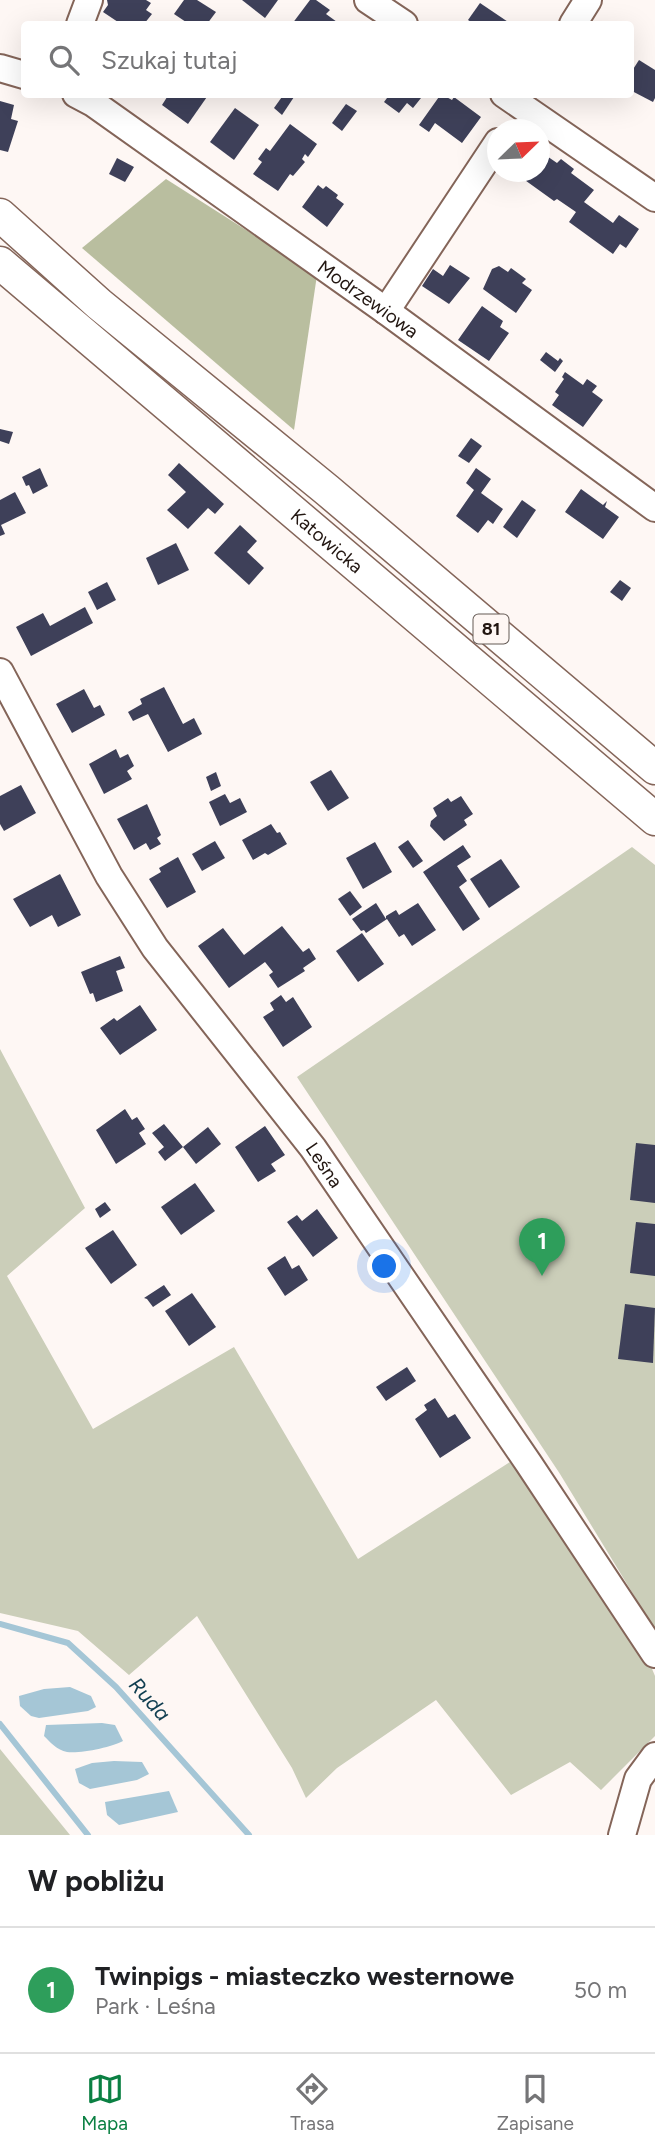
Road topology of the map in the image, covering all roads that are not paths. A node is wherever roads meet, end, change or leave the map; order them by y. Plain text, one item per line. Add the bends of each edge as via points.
1 (89, 0) edge
2 (369, 0) edge
3 (588, 0) edge
4 (81, 21) edge
5 (400, 21) edge
6 (575, 21) edge
7 (0, 68) edge
8 (21, 74) edge
9 (84, 98) edge
10 (518, 98) edge
11 (510, 119) edge
12 (487, 159) edge
13 (655, 198) edge
14 (0, 215) edge
15 (0, 263) edge
16 (386, 312) junction
17 (655, 509) edge
18 (0, 672) edge
19 (655, 768) edge
20 (655, 819) edge
21 (655, 1654) edge
22 (655, 1756) edge
23 (622, 1835) edge

1 - 4 street
2 - 5 street
3 - 6 street
7 - 8 street
9 - 16 street, Modrzewiowa
10 - 11 street
10 - 13 street
12 - 16 street
14 - 19 main road, Katowicka / 81 via 99,304
15 - 20 main road, Katowicka / 81
16 - 17 street, Modrzewiowa
18 - 21 street, Leśna via 109,876 155,948 313,1148
22 - 23 street via 638,1779

